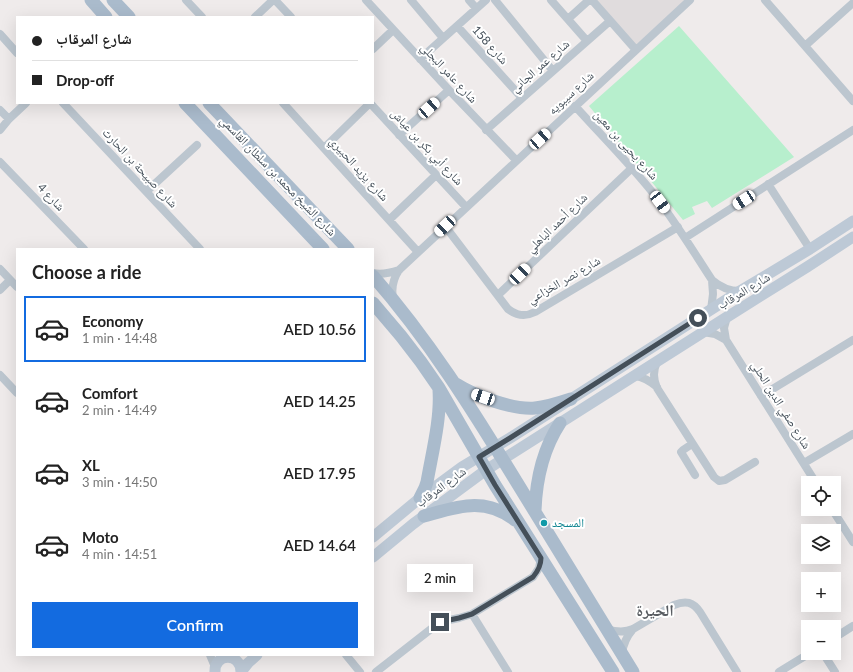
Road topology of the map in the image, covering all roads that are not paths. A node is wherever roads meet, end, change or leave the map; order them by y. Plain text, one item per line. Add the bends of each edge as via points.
1 (91, 0) edge
2 (113, 0) edge
3 (186, 0) edge
4 (274, 0) edge
5 (366, 0) edge
6 (411, 0) edge
7 (469, 0) edge
8 (486, 0) edge
9 (495, 0) edge
10 (551, 0) edge
11 (589, 0) edge
12 (592, 0) edge
13 (690, 0) edge
14 (777, 0) edge
15 (768, 3) edge
16 (853, 3) edge
17 (476, 8) junction
18 (105, 16) edge
19 (128, 16) edge
20 (201, 16) edge
21 (256, 16) edge
22 (290, 16) edge
23 (568, 19) junction
24 (610, 21) junction
25 (457, 26) junction
26 (393, 30) junction
27 (0, 34) edge
28 (443, 38) junction
29 (587, 41) junction
30 (806, 45) junction
31 (374, 48) edge
32 (636, 50) junction
33 (16, 53) edge
34 (420, 59) junction
35 (553, 71) junction
36 (449, 90) junction
37 (522, 98) junction
38 (853, 100) edge
39 (25, 104) edge
40 (64, 104) edge
41 (186, 104) edge
42 (210, 104) edge
43 (284, 104) edge
44 (369, 104) edge
45 (371, 104) edge
46 (575, 106) junction
47 (0, 110) edge
48 (9, 119) junction
49 (0, 130) edge
50 (486, 130) junction
51 (853, 130) edge
52 (399, 135) junction
53 (197, 144) dead end
54 (324, 148) junction
55 (516, 160) junction
56 (0, 162) edge
57 (632, 168) junction
58 (436, 175) junction
59 (768, 184) junction
60 (147, 192) junction
61 (466, 207) junction
62 (389, 220) junction
63 (853, 221) edge
64 (445, 226) junction
65 (678, 227) junction
66 (853, 237) edge
67 (685, 238) junction
68 (83, 248) edge
69 (199, 248) edge
70 (322, 248) edge
71 (347, 248) edge
72 (810, 249) junction
73 (418, 252) junction
74 (0, 269) edge
75 (399, 270) junction
76 (374, 272) edge
77 (374, 277) edge
78 (10, 280) junction
79 (712, 280) junction
80 (16, 286) edge
81 (0, 290) edge
82 (740, 291) junction
83 (498, 296) junction
84 (394, 299) junction
85 (374, 304) edge
86 (711, 310) junction
87 (727, 317) junction
88 (703, 332) junction
89 (726, 340) junction
90 (853, 340) edge
91 (657, 362) junction
92 (0, 375) edge
93 (635, 376) junction
94 (454, 382) junction
95 (439, 388) junction
96 (657, 388) junction
97 (16, 392) edge
98 (761, 396) junction
99 (571, 400) junction
100 (560, 423) junction
101 (853, 434) edge
102 (692, 444) junction
103 (495, 447) junction
104 (479, 457) junction
105 (503, 460) junction
106 (755, 462) dead end
107 (804, 463) junction
108 (486, 470) junction
109 (695, 475) dead end
110 (812, 476) edge
111 (420, 498) junction
112 (535, 511) junction
113 (424, 516) junction
114 (837, 516) edge
115 (519, 523) junction
116 (374, 536) edge
117 (852, 537) edge
118 (374, 556) edge
119 (541, 558) junction
120 (533, 577) junction
121 (554, 578) junction
122 (472, 614) junction
123 (853, 626) edge
124 (607, 629) junction
125 (633, 629) junction
126 (841, 634) edge
127 (622, 654) junction
128 (210, 656) edge
129 (227, 656) edge
130 (256, 656) edge
131 (347, 656) edge
132 (801, 659) edge
133 (827, 660) edge
134 (214, 670) edge
135 (241, 672) edge
136 (360, 672) edge
137 (376, 672) edge
138 (508, 672) edge
139 (613, 672) edge
140 (633, 672) edge
141 (737, 672) edge
142 (779, 672) edge
143 (835, 672) edge

1 - 18 main road
2 - 19 main road
3 - 20 street
4 - 21 street
4 - 22 street
5 - 26 street, شارع عامر البجلي
6 - 28 street
7 - 17 street
8 - 17 street
9 - 35 street
10 - 23 street
11 - 23 street
12 - 24 street
13 - 32 street, شارع سيبويه
14 - 15 street
15 - 30 street
16 - 30 street
17 - 25 street
23 - 29 street
24 - 29 street, شارع عمر الجاني
24 - 32 street
25 - 28 street
25 - 37 street, شارع 158
26 - 31 street
26 - 34 street, شارع عامر البجلي
27 - 33 street
28 - 34 street
29 - 35 street, شارع عمر الجاني
30 - 38 street
32 - 46 street, شارع سيبويه
34 - 36 street, شارع عامر البجلي
35 - 37 street, شارع عمر الجاني
36 - 50 street, شارع عامر البجلي
36 - 52 street
37 - 50 street, شارع عمر الجاني
39 - 48 street
40 - 60 street, شارع صبيحة بن الحارث
41 - 70 main road, شارع الشيخ محمد بن سلطان القاسمي
42 - 71 main road, شارع الشيخ محمد بن سلطان القاسمي
43 - 54 street, شارع يزيد الحبيري
44 - 54 street
45 - 52 street, شارع أبي بكر بن عياش
46 - 55 street, شارع سيبويه
46 - 57 street, شارع يحيى بن معين
47 - 48 street
48 - 49 street
50 - 55 street, شارع عامر البجلي
51 - 59 street
52 - 58 street, شارع أبي بكر بن عياش
53 - 60 street
54 - 62 street, شارع يزيد الحبيري
55 - 61 street, شارع سيبويه
56 - 68 street, شارع 4
57 - 65 street, شارع يحيى بن معين
57 - 83 street, شارع أحمد الباهلي
58 - 61 street, شارع أبي بكر بن عياش
58 - 62 street
59 - 67 street
59 - 72 street
60 - 69 street, شارع صبيحة بن الحارث
61 - 64 street, شارع سيبويه
62 - 73 street, شارع يزيد الحبيري
63 - 72 main road, شارع المرقاب
64 - 73 street, شارع سيبويه
64 - 83 street, شارع نصر الخزاعي
65 - 67 street, شارع يحيى بن معين
65 - 83 street, شارع نصر الخزاعي via 530,314 512,312
66 - 87 main road, شارع المرقاب
67 - 79 street, شارع يحيى بن معين
72 - 82 main road, شارع المرقاب
73 - 75 street, شارع سيبويه
74 - 78 street
75 - 76 street via 387,274
75 - 84 street, شارع سيبويه via 393,281
77 - 84 main road
78 - 80 street
78 - 81 street
79 - 82 street, شارع يحيى بن معين via 725,289
79 - 86 street
82 - 86 main road, شارع المرقاب
84 - 94 main road
85 - 95 main road
86 - 99 main road, شارع المرقاب
87 - 88 main road, شارع المرقاب
87 - 89 street via 724,328
88 - 89 street via 715,334
88 - 91 main road, شارع المرقاب
89 - 98 street, شارع صفي الدين الحلي
90 - 98 street
91 - 93 main road, شارع المرقاب
91 - 96 street via 654,374
92 - 97 street
93 - 96 street via 647,379
93 - 100 main road, شارع المرقاب
94 - 99 main road via 475,394 522,408 544,407
94 - 103 main road
95 - 104 main road
95 - 111 main road via 437,427 427,482
96 - 102 street
98 - 107 street, شارع صفي الدين الحلي
99 - 103 main road, شارع المرقاب
100 - 105 main road, شارع المرقاب
100 - 112 main road via 548,444 540,469
101 - 107 street
102 - 106 street via 714,477 722,481
102 - 109 street via 682,450 682,453
103 - 104 main road, شارع المرقاب
103 - 105 main road
104 - 108 main road
104 - 111 main road, شارع المرقاب
105 - 108 main road, شارع المرقاب
105 - 112 main road
107 - 110 street, شارع صفي الدين الحلي
108 - 113 main road, شارع المرقاب
108 - 115 main road
111 - 116 main road, شارع المرقاب
112 - 124 main road
113 - 115 main road via 460,506 478,505 500,511
113 - 118 main road, شارع المرقاب
114 - 117 street
115 - 119 main road
119 - 120 street via 539,568
119 - 121 main road
120 - 121 street
120 - 122 street
121 - 139 main road
122 - 137 street via 440,622
122 - 138 street
123 - 126 street
124 - 125 street via 627,632
124 - 127 main road
125 - 127 street via 625,641
125 - 141 street via 674,605 686,602 692,604
127 - 140 main road
128 - 134 street
129 - 134 main road via 220,660
129 - 135 main road via 237,660
130 - 135 main road
131 - 136 street
132 - 142 street
133 - 143 street

